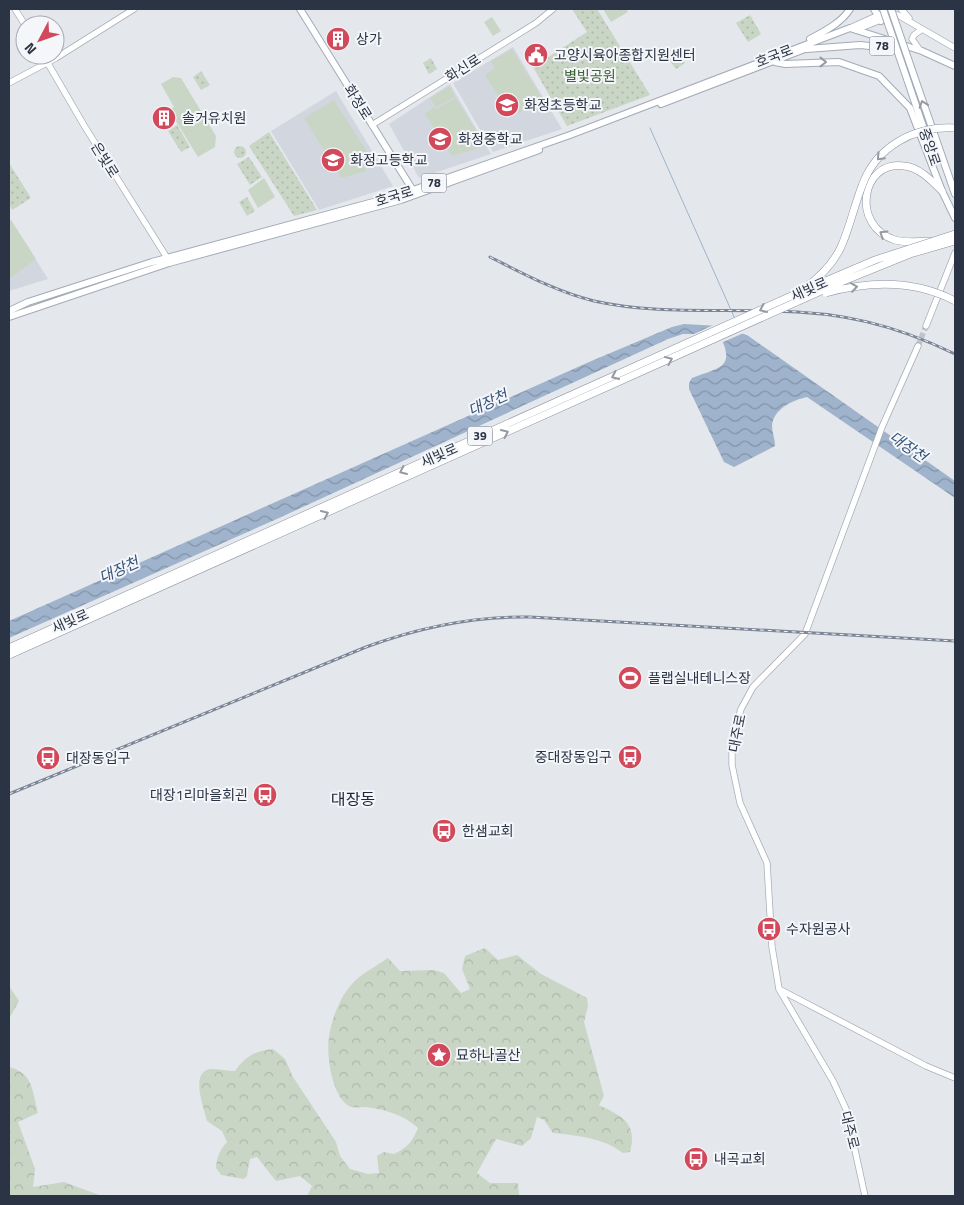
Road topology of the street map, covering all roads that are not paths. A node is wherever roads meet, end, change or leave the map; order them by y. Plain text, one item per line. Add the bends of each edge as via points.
1 (134, 9) edge
2 (300, 9) edge
3 (552, 9) edge
4 (850, 9) edge
5 (874, 9) edge
6 (893, 10) edge
7 (880, 19) junction
8 (910, 21) junction
9 (853, 29) junction
10 (921, 30) junction
11 (793, 49) junction
12 (806, 49) junction
13 (955, 49) edge
14 (922, 51) junction
15 (65, 52) edge
16 (775, 62) junction
17 (44, 65) edge
18 (49, 65) edge
19 (955, 68) edge
20 (9, 84) edge
21 (372, 124) junction
22 (955, 128) edge
23 (942, 191) junction
24 (415, 193) junction
25 (955, 194) edge
26 (955, 214) edge
27 (955, 218) edge
28 (955, 234) edge
29 (930, 241) junction
30 (955, 242) edge
31 (955, 253) edge
32 (168, 260) junction
33 (798, 293) junction
34 (807, 298) junction
35 (955, 301) edge
36 (9, 311) edge
37 (9, 317) edge
38 (926, 326) tunnel mouth
39 (918, 346) tunnel mouth
40 (9, 648) edge
41 (9, 655) edge
42 (779, 989) junction
43 (955, 1078) edge
44 (865, 1196) edge

1 - 15 street
2 - 21 main road, 화정로
3 - 21 street, 화신로 via 536,23
4 - 11 main road via 830,28
5 - 7 main road
6 - 7 street
6 - 8 street
6 - 8 street
25 -> 6 main road, 중앙로, bridge
6 - 26 main road, 중앙로, bridge via 907,79
7 - 8 street
7 - 9 street
8 - 10 street
8 - 13 street
9 - 11 main road, 호국로 / 78
9 - 12 main road, 호국로
9 - 14 main road, 호국로 / 78
10 - 13 street
10 - 14 street via 912,39
11 - 24 main road, 호국로 / 78
12 - 16 main road, 호국로 / 78
12 - 19 main road, 호국로 / 78 via 860,45 892,48
14 - 19 main road, 호국로 / 78
16 -> 23 main road via 839,62 879,76 910,108
16 - 24 main road, 호국로 / 78
17 - 20 street
18 - 32 street, 은빛로
21 - 24 main road, 화정로
22 -> 33 highway, bridge via 933,128 911,135 877,158 862,184 848,230 835,258 818,278
23 - 27 main road
29 -> 23 highway via 896,240 878,231 868,218 865,197 874,178 896,166 911,168 925,175
24 - 32 main road, 호국로 / 78
28 - 29 highway, 새빛로 / 39, bridge
29 - 33 highway, 새빛로 / 39, bridge
30 - 34 highway, 새빛로 / 39, bridge via 878,266
31 - 38 street
32 - 36 main road, 호국로 / 78 via 28,302
32 - 37 main road, 호국로 / 78
33 -> 40 highway, 새빛로 / 39, bridge
34 -> 35 highway, bridge via 852,287 888,284 932,292
41 -> 34 highway, 새빛로 / 39, bridge
39 - 42 street, 대주로 via 874,446 805,634 753,687 741,709 732,741 732,765 740,803 767,863 772,947
42 - 43 street
42 - 44 street, 대주로 via 846,1109

